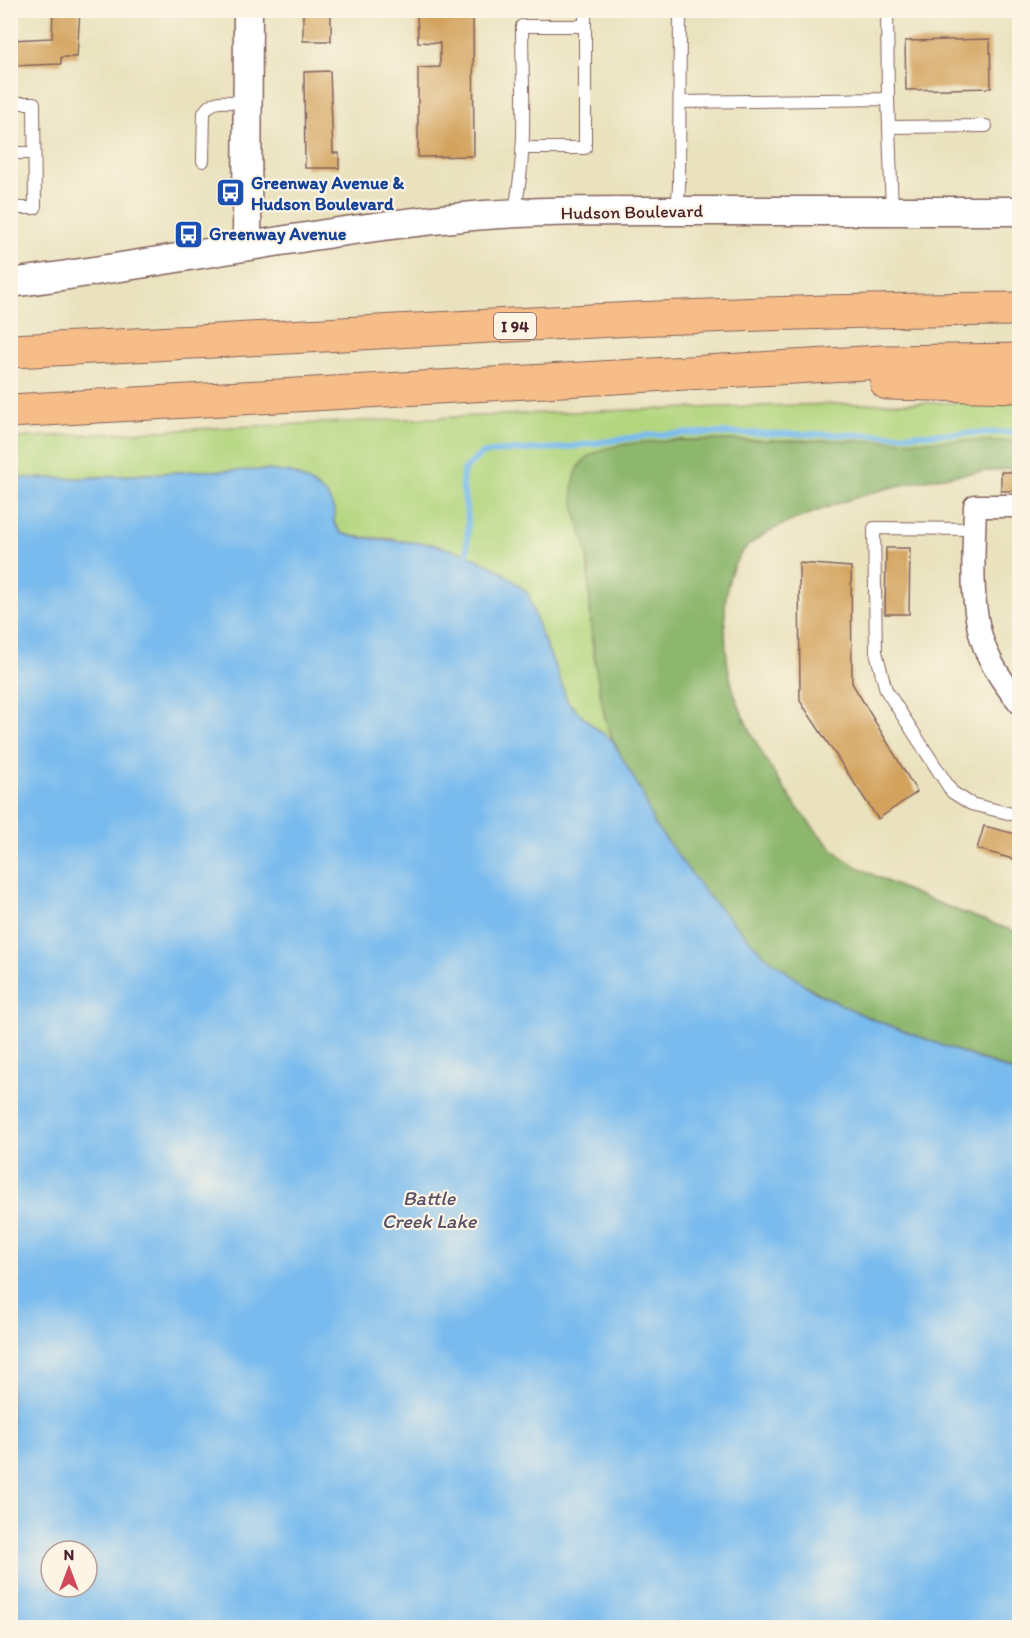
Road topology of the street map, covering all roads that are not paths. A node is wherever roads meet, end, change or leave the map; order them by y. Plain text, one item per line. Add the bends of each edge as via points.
1 (248, 10) edge
2 (585, 10) edge
3 (680, 10) edge
4 (887, 10) edge
5 (585, 26) junction
6 (888, 99) junction
7 (680, 102) junction
8 (10, 103) edge
9 (248, 105) junction
10 (986, 126) dead end
11 (889, 127) junction
12 (522, 148) junction
13 (10, 153) edge
14 (34, 153) junction
15 (203, 161) dead end
16 (10, 208) edge
17 (677, 211) junction
18 (892, 211) junction
19 (1020, 211) edge
20 (513, 214) junction
21 (247, 245) junction
22 (10, 283) edge
23 (1020, 309) edge
24 (10, 351) edge
25 (1020, 360) edge
26 (627, 376) junction
27 (1020, 386) edge
28 (10, 411) edge
29 (1020, 506) edge
30 (974, 529) junction
31 (1020, 703) edge
32 (1020, 816) edge

1 - 9 street
2 - 5 lane
3 - 7 lane
4 - 6 lane
5 - 12 lane via 522,26
5 - 12 lane via 585,148
6 - 7 lane
6 - 11 lane
7 - 17 lane
8 - 14 lane via 34,103
9 - 15 lane via 217,102 207,107
9 - 21 street
10 - 11 lane
11 - 18 lane
12 - 20 lane
13 - 14 lane
14 - 16 lane via 35,208
17 - 18 street, Hudson Boulevard
17 - 20 street, Hudson Boulevard
18 - 19 street, Hudson Boulevard
20 - 21 street, Hudson Boulevard via 397,224
21 - 22 street, Hudson Boulevard
23 - 24 highway, I 94 via 885,309
25 - 26 highway via 882,362
26 - 27 highway
26 - 28 highway
29 - 30 street via 975,506
30 - 31 street via 974,590 986,652
30 - 32 lane via 874,528 876,652 886,690 952,792 971,804

